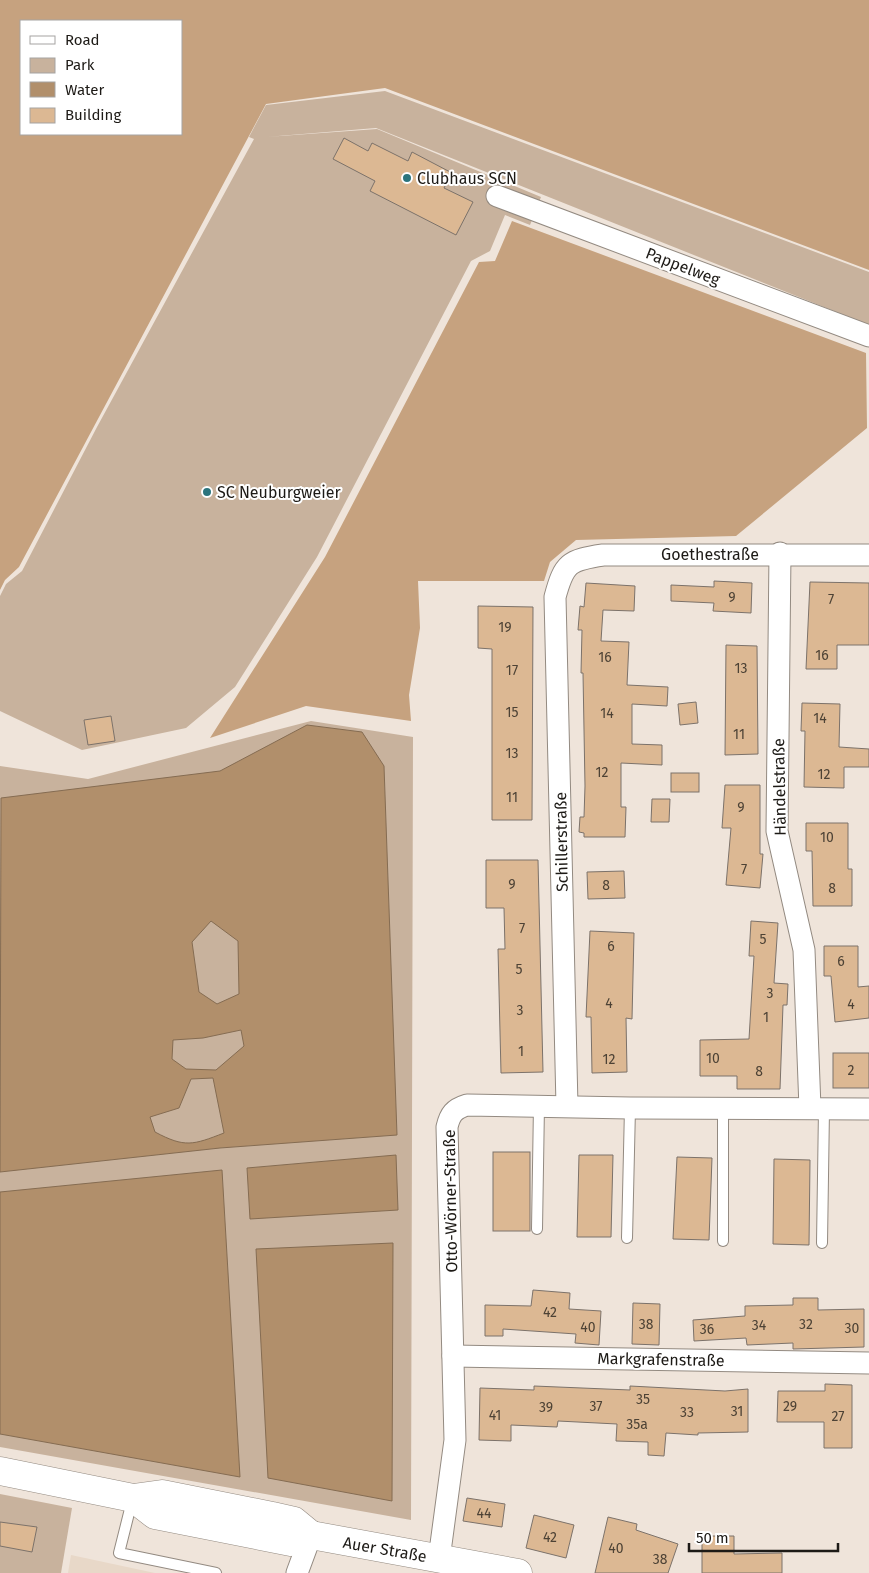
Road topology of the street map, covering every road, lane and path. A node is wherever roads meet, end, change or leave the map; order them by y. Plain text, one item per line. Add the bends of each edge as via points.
1 (497, 196) dead end
2 (869, 336) edge
3 (780, 553) junction
4 (869, 555) edge
5 (560, 578) joint
6 (539, 1105) junction
7 (567, 1106) junction
8 (630, 1108) junction
9 (723, 1109) junction
10 (817, 1109) junction
11 (869, 1109) edge
12 (537, 1229) dead end
13 (627, 1238) dead end
14 (723, 1242) dead end
15 (822, 1242) dead end
16 (453, 1356) junction
17 (869, 1363) edge
18 (0, 1471) edge
19 (133, 1498) junction
20 (311, 1535) junction
21 (439, 1559) junction
22 (216, 1573) edge
23 (297, 1573) edge
24 (514, 1573) edge

1 - 2 street, Pappelweg
3 - 4 street, Goethestraße
3 - 5 street, Goethestraße via 603,555 577,559
3 - 10 street, Händelstraße via 777,831 804,950
5 - 7 street, Schillerstraße via 555,607
6 - 7 street, Otto-Wörner-Straße
6 - 12 lane
6 - 16 street, Otto-Wörner-Straße via 467,1104 456,1108 450,1116 447,1127
7 - 8 street, Otto-Wörner-Straße
8 - 9 street, Otto-Wörner-Straße
8 - 13 lane
9 - 10 street, Otto-Wörner-Straße
9 - 14 lane
10 - 11 street, Otto-Wörner-Straße
10 - 15 lane
16 - 17 street, Markgrafenstraße
16 - 21 street, Otto-Wörner-Straße via 455,1440
18 - 19 main road, Auer Straße
19 - 20 main road, Auer Straße via 162,1494 272,1516 294,1521
19 - 22 lane via 120,1553
20 - 21 main road, Auer Straße
20 - 23 street
21 - 24 main road, Auer Straße

